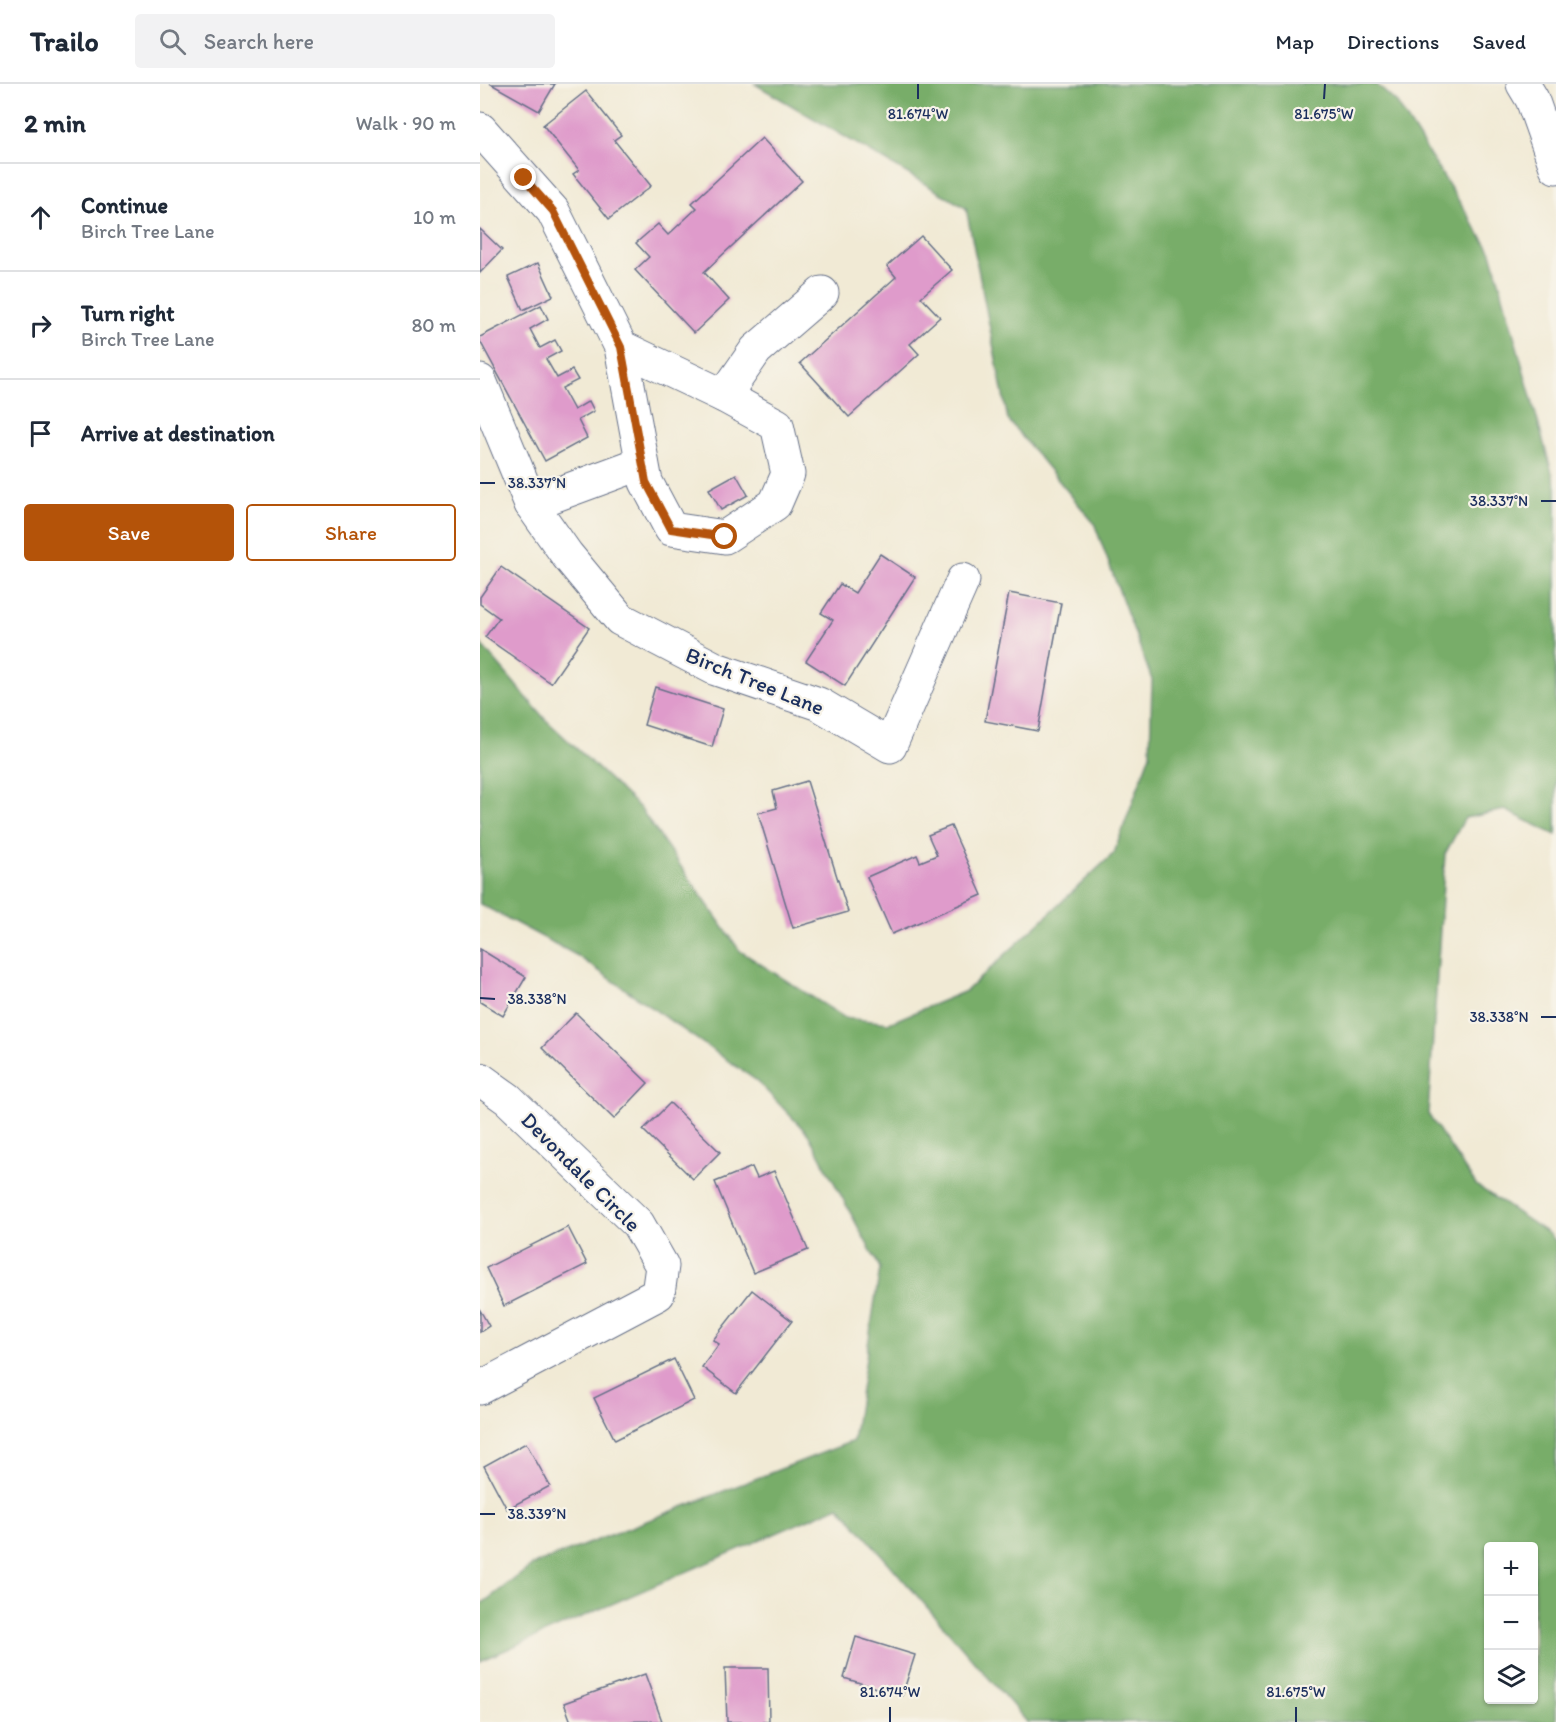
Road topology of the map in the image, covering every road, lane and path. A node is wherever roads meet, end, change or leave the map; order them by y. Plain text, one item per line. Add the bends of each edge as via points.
1 (1523, 84) edge
2 (480, 129) edge
3 (1556, 167) edge
4 (822, 293) dead end
5 (621, 347) junction
6 (480, 381) edge
7 (724, 396) junction
8 (642, 463) junction
9 (531, 504) junction
10 (963, 580) dead end
11 (480, 1079) edge
12 (480, 1388) edge

1 - 3 street
2 - 5 street via 553,211
4 - 7 street via 756,350
5 - 7 street
5 - 8 street
6 - 9 street, Birch Tree Lane
7 - 8 street via 777,425 788,474 775,504 725,537 671,529 646,482
8 - 9 street
9 - 10 street, Birch Tree Lane via 620,619 716,669 819,704 890,746
11 - 12 street, Devondale Circle via 508,1099 638,1224 662,1266 658,1294

